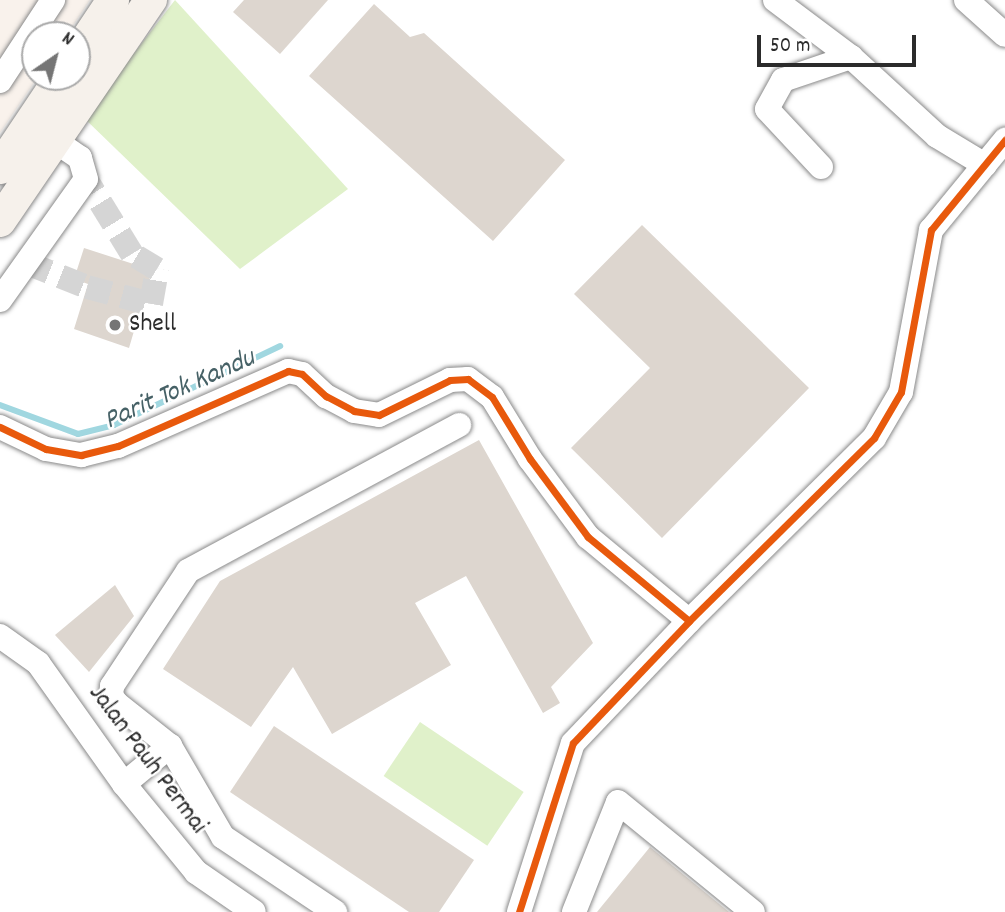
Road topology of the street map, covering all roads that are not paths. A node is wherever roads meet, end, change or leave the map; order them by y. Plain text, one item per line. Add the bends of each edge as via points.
1 (53, 0) edge
2 (113, 0) edge
3 (151, 0) edge
4 (775, 0) edge
5 (966, 0) edge
6 (91, 33) edge
7 (1005, 35) edge
8 (851, 57) junction
9 (0, 81) edge
10 (52, 91) edge
11 (1005, 140) edge
12 (20, 141) edge
13 (985, 165) junction
14 (821, 167) dead end
15 (0, 221) edge
16 (0, 300) edge
17 (459, 425) dead end
18 (0, 427) edge
19 (689, 621) junction
20 (0, 636) edge
21 (170, 746) junction
22 (124, 784) junction
23 (254, 912) edge
24 (335, 912) edge
25 (519, 912) edge
26 (574, 912) edge
27 (753, 912) edge

1 - 9 street
2 - 6 main road
3 - 12 main road
4 - 8 street
5 - 7 street
8 - 13 street via 937,136
8 - 14 street via 783,80 767,109
10 - 12 main road
11 - 13 street
12 - 15 main road
12 - 16 street via 80,158 86,179
13 - 19 street via 931,230 901,392 874,438
17 - 21 street via 188,572 112,686 111,696 117,704
18 - 19 street via 46,449 81,455 118,446 288,371 302,374 326,396 354,411 379,415 450,380 468,379 492,397 530,460 588,537
19 - 25 street via 573,743
20 - 22 street, Jalan Pauh Permai via 38,663
21 - 22 street
21 - 24 street via 223,837
22 - 23 street, Jalan Pauh Permai via 196,872
26 - 27 street via 618,802

